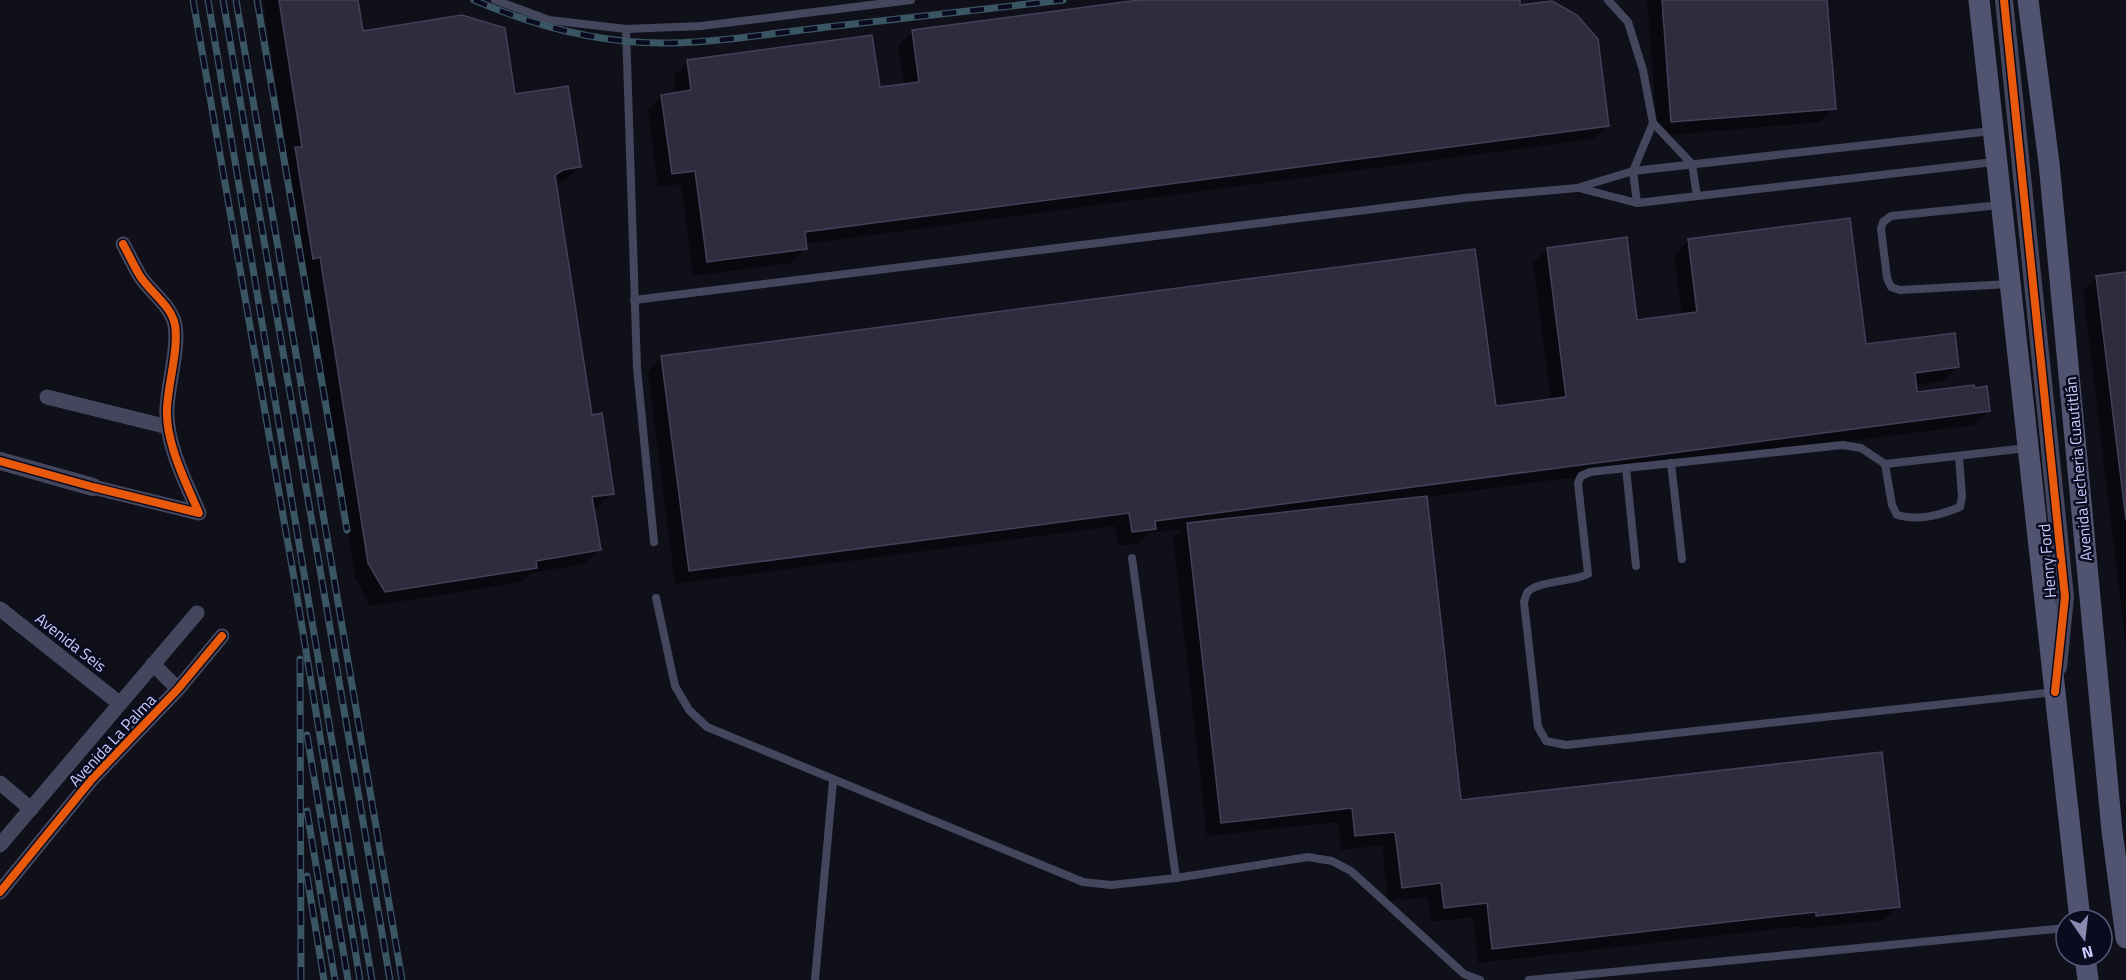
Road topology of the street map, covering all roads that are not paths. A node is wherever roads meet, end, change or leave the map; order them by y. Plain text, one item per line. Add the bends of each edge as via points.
1 (495, 0) edge
2 (911, 0) edge
3 (1608, 0) edge
4 (1979, 0) edge
5 (2004, 0) edge
6 (2028, 0) edge
7 (626, 29) junction
8 (1653, 123) junction
9 (1994, 131) junction
10 (1998, 162) junction
11 (1692, 164) junction
12 (1633, 171) junction
13 (1577, 188) junction
14 (1697, 196) junction
15 (1637, 203) junction
16 (2002, 205) junction
17 (123, 244) dead end
18 (2010, 284) junction
19 (634, 300) junction
20 (47, 397) dead end
21 (168, 427) junction
22 (2028, 448) junction
23 (1959, 456) junction
24 (0, 461) edge
25 (1671, 463) junction
26 (1885, 465) junction
27 (1626, 468) junction
28 (93, 487) joint
29 (654, 542) dead end
30 (1132, 558) dead end
31 (1682, 559) dead end
32 (1635, 566) dead end
33 (656, 598) dead end
34 (0, 609) edge
35 (197, 613) dead end
36 (222, 636) dead end
37 (153, 664) junction
38 (178, 689) junction
39 (2055, 692) junction
40 (119, 703) junction
41 (72, 760) junction
42 (92, 779) junction
43 (833, 781) junction
44 (0, 783) edge
45 (31, 810) junction
46 (0, 845) edge
47 (1176, 878) junction
48 (1, 887) edge
49 (2079, 908) edge
50 (2054, 929) edge
51 (2126, 938) edge
52 (815, 980) edge
53 (1480, 980) edge
54 (1529, 980) edge

1 - 7 lane via 549,20
2 - 7 lane via 700,26
3 - 8 lane via 1628,22 1643,70
4 - 9 main road
5 - 39 street, Henry Ford via 2065,597
6 - 51 main road, Avenida Lecheria Cuautitlán via 2049,163 2112,831
7 - 19 lane
8 - 11 lane
8 - 12 lane
9 - 10 main road
9 - 11 lane
10 - 14 lane
10 - 16 main road
11 - 12 lane
11 - 14 lane
12 - 13 lane
12 - 15 lane
13 - 15 lane
13 - 19 lane via 1464,198
14 - 15 lane
16 - 18 main road
16 - 18 lane via 1891,216 1881,228 1891,287 1900,290
17 - 21 street via 140,277 170,311 175,325 166,410
18 - 22 main road
19 - 29 lane
20 - 21 street
21 - 28 street via 199,513
22 - 23 lane
22 - 39 main road
23 - 26 lane
23 - 26 lane via 1960,507 1910,519 1897,515 1892,505
24 - 28 street
25 - 26 lane via 1843,445 1861,447
25 - 27 lane
25 - 31 lane
27 - 32 lane
27 - 39 lane via 1590,472 1581,476 1578,483 1588,574 1578,580 1534,586 1526,593 1538,727 1546,741 1566,745
30 - 47 lane
33 - 43 lane via 675,686 689,710 706,727
34 - 40 street, Avenida Seis
35 - 37 street, Avenida La Palma
36 - 38 street, Avenida La Palma
37 - 38 street
37 - 40 street, Avenida La Palma
38 - 42 street, Avenida La Palma
39 - 49 main road
40 - 41 street, Avenida La Palma
41 - 42 street
41 - 45 street, Avenida La Palma
42 - 48 street, Avenida La Palma
43 - 47 lane via 1083,882 1111,885
43 - 52 lane
44 - 45 street
45 - 46 street, Avenida La Palma
47 - 53 lane via 1308,857 1332,861 1351,871 1464,974
50 - 54 lane

